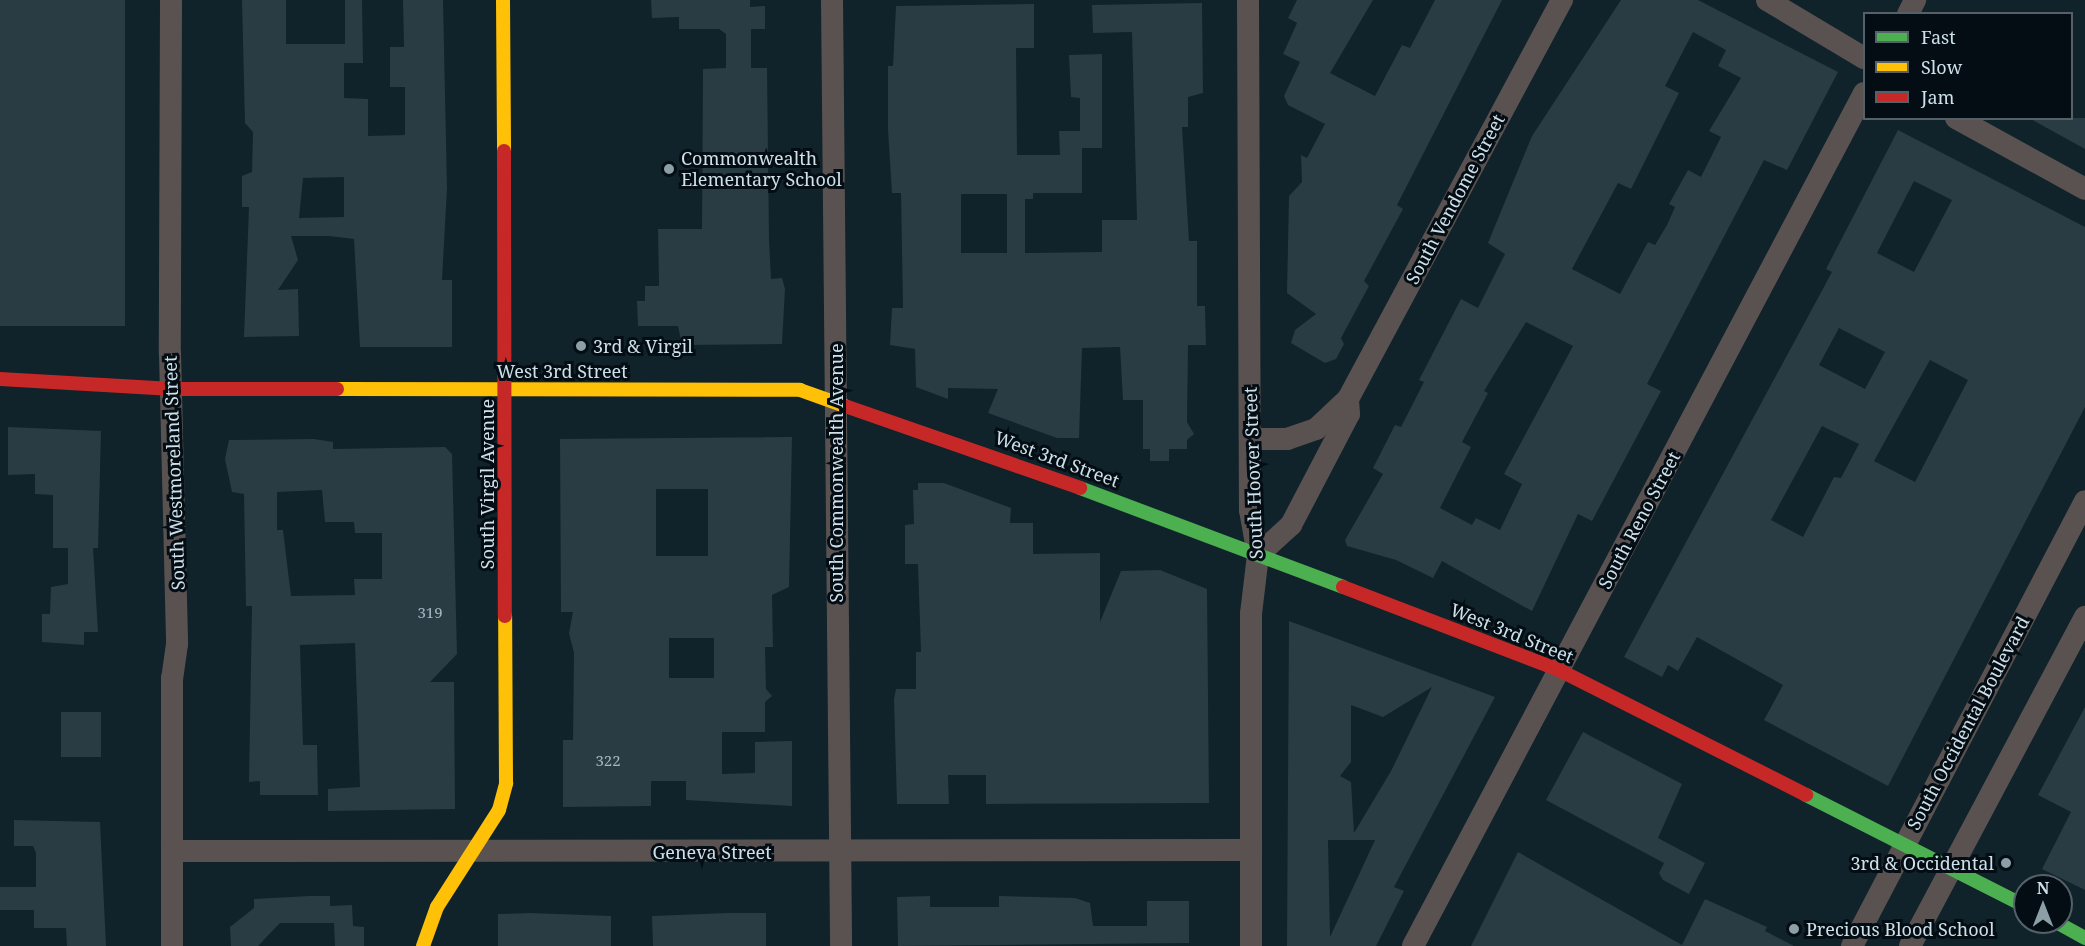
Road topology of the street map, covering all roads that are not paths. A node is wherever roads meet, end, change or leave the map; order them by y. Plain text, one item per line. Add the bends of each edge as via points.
1 (171, 0) edge
2 (503, 0) edge
3 (832, 0) edge
4 (1248, 0) edge
5 (1562, 0) edge
6 (1767, 0) edge
7 (1863, 57) edge
8 (1863, 95) edge
9 (1960, 120) edge
10 (2085, 189) edge
11 (0, 379) edge
12 (172, 389) junction
13 (504, 389) junction
14 (834, 399) junction
15 (1348, 399) junction
16 (1251, 439) junction
17 (2085, 501) edge
18 (1258, 555) junction
19 (2085, 617) edge
20 (1559, 670) junction
21 (1905, 844) junction
22 (1251, 850) junction
23 (172, 851) junction
24 (839, 851) junction
25 (473, 853) junction
26 (1950, 869) junction
27 (2013, 900) edge
28 (172, 946) edge
29 (423, 946) edge
30 (840, 946) edge
31 (1251, 946) edge
32 (1413, 946) edge
33 (1852, 946) edge
34 (1910, 946) edge

1 - 12 street, South Westmoreland Street
2 - 13 main road, South Virgil Avenue
3 - 14 street, South Commonwealth Avenue
4 - 16 street, South Hoover Street
5 - 15 street, South Vendome Street
6 - 7 street
8 - 20 street, South Reno Street
9 - 10 street
11 - 12 main road, West 3rd Street
12 - 13 main road, West 3rd Street
12 - 23 street, South Westmoreland Street via 177,644 172,678
13 - 14 main road, West 3rd Street via 800,390
13 - 25 main road, South Virgil Avenue via 508,760 499,810
14 - 18 main road, West 3rd Street
14 - 24 street, South Commonwealth Avenue
15 - 16 street via 1316,429 1287,439
15 - 18 street via 1349,414 1291,525
16 - 18 street, South Hoover Street via 1251,510
17 - 21 street, South Occidental Boulevard
18 - 20 main road, West 3rd Street
18 - 22 street, South Hoover Street via 1251,599
19 - 26 street
20 - 21 main road, West 3rd Street
20 - 32 street, South Reno Street
21 - 26 main road, West 3rd Street
21 - 33 street, South Occidental Boulevard
22 - 24 street, Geneva Street
22 - 31 street, South Hoover Street
23 - 25 street, Geneva Street
23 - 28 street, South Westmoreland Street
24 - 25 street, Geneva Street
24 - 30 street, South Commonwealth Avenue
25 - 29 main road, South Virgil Avenue via 437,907
26 - 27 main road, West 3rd Street
26 - 34 street

